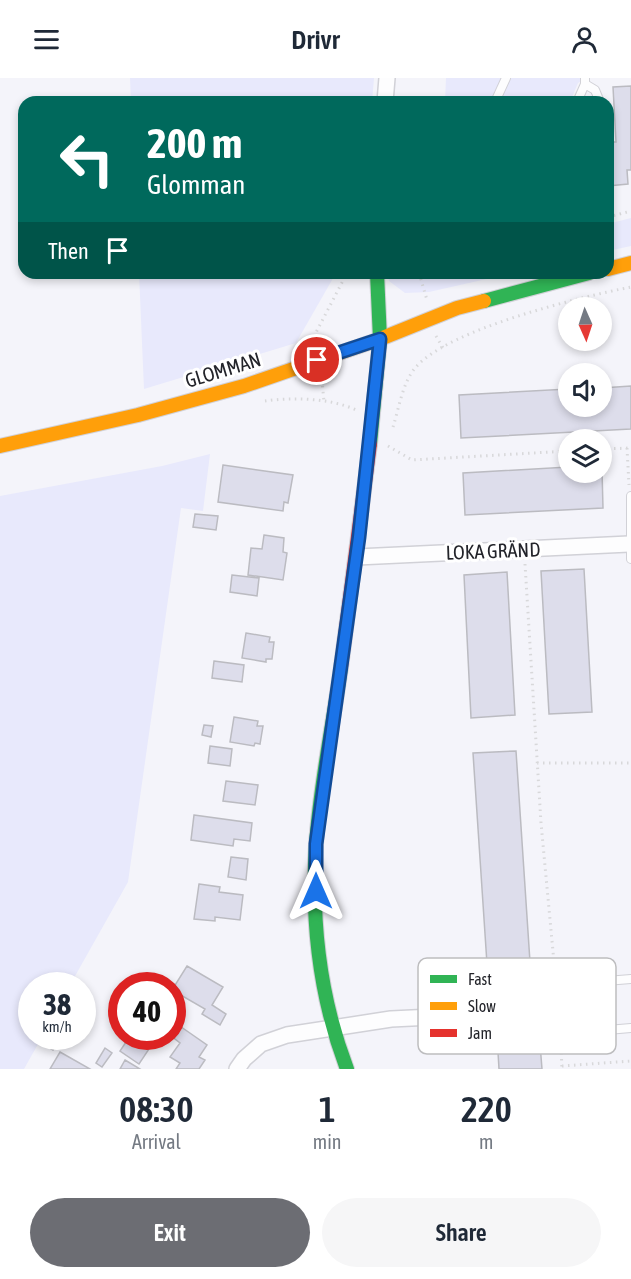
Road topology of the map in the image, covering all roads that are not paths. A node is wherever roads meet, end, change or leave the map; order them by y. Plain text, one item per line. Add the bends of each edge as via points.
1 (387, 78) edge
2 (506, 78) edge
3 (585, 81) edge
4 (386, 96) edge
5 (498, 96) edge
6 (579, 96) edge
7 (598, 96) edge
8 (631, 263) edge
9 (614, 267) edge
10 (377, 279) edge
11 (566, 279) edge
12 (380, 339) junction
13 (0, 446) edge
14 (631, 496) edge
15 (630, 551) edge
16 (357, 556) junction
17 (631, 979) edge
18 (616, 980) edge
19 (418, 1018) edge
20 (631, 1028) edge
21 (332, 1029) junction
22 (616, 1029) edge
23 (237, 1069) edge
24 (346, 1069) edge

1 - 4 street
2 - 5 lane
3 - 6 lane
3 - 7 lane
8 - 9 street
10 - 12 street
11 - 12 street, GLOMMAN via 457,308
12 - 13 street, GLOMMAN via 191,401
12 - 16 street
14 - 15 lane
15 - 16 street, LOKA GRÄND
16 - 21 street via 316,844 317,948
17 - 18 lane
19 - 21 street
20 - 22 lane
21 - 23 street via 287,1035 261,1044
21 - 24 street

